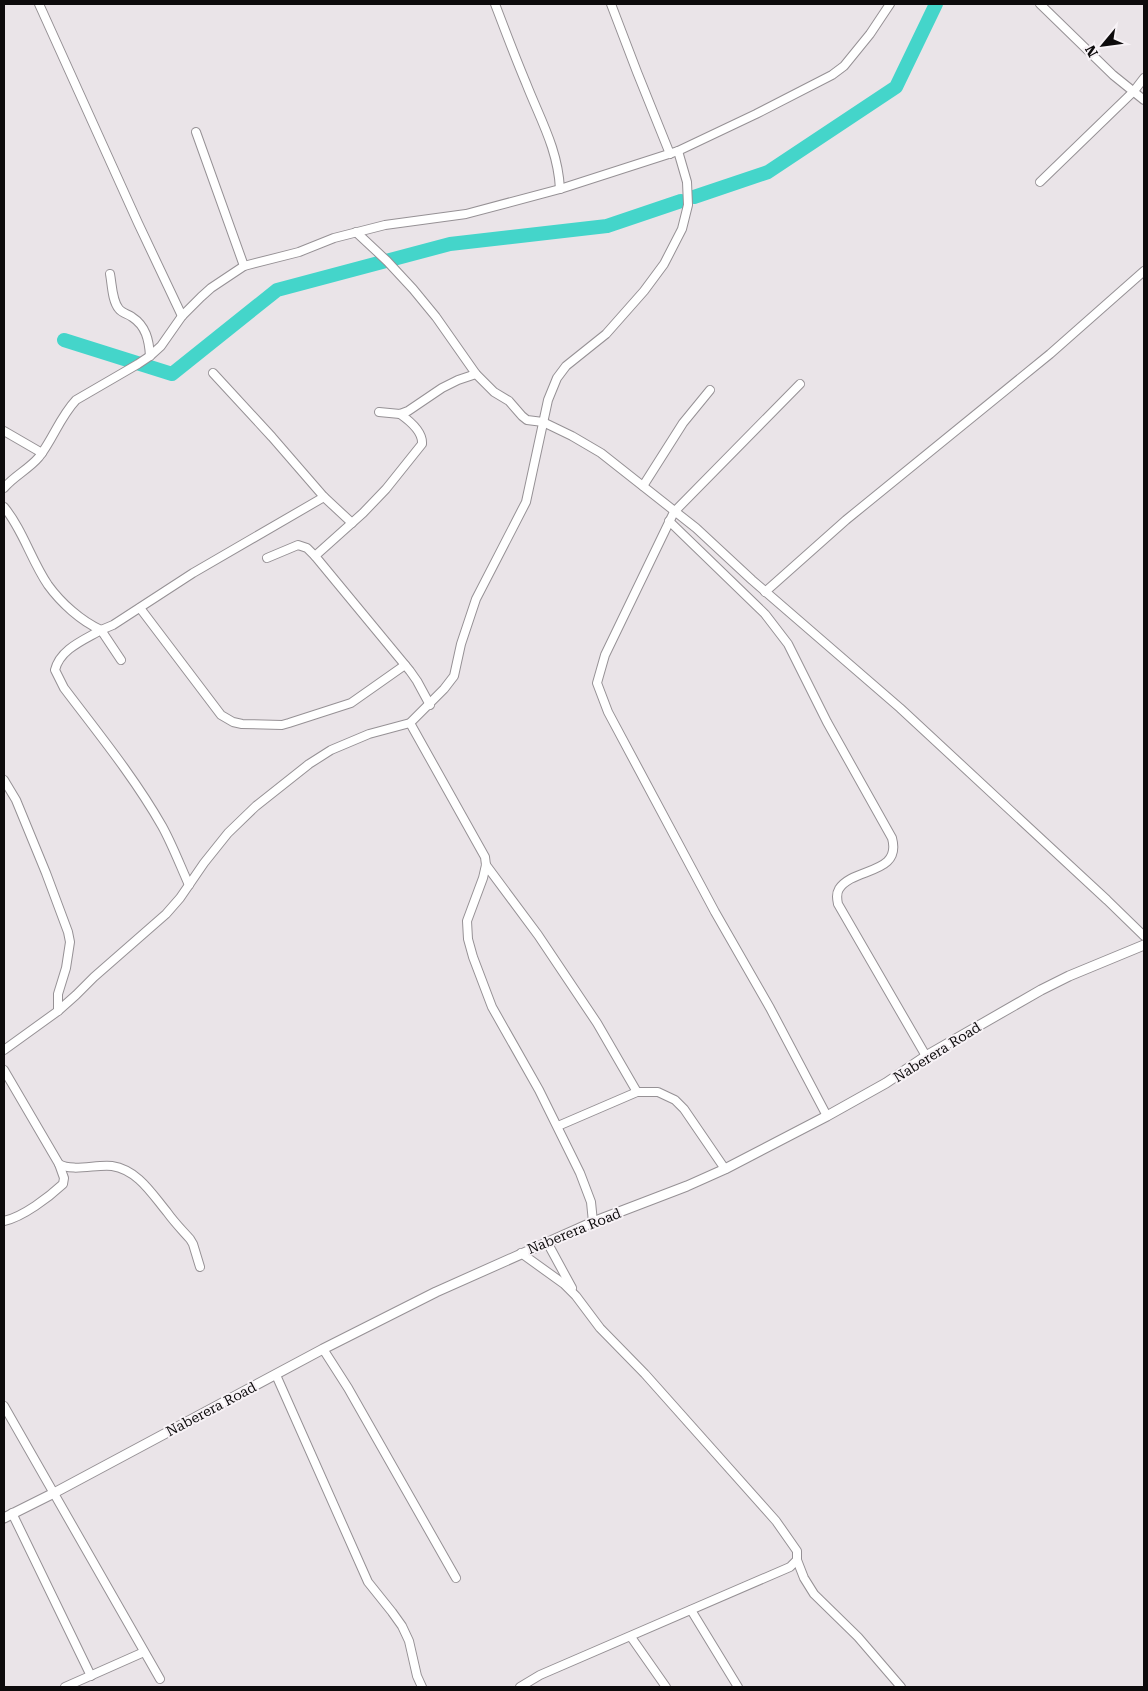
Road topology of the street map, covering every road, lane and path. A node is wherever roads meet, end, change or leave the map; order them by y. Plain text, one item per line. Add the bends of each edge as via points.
1 (39, 4) edge
2 (495, 4) edge
3 (611, 4) edge
4 (890, 4) edge
5 (1040, 4) edge
6 (1144, 78) edge
7 (1134, 91) junction
8 (1144, 100) edge
9 (196, 132) dead end
10 (674, 152) junction
11 (1040, 182) dead end
12 (560, 189) junction
13 (356, 232) junction
14 (244, 266) junction
15 (1144, 271) edge
16 (110, 274) dead end
17 (182, 316) junction
18 (150, 356) junction
19 (213, 373) dead end
20 (476, 374) junction
21 (800, 384) dead end
22 (710, 390) dead end
23 (379, 412) dead end
24 (400, 414) junction
25 (543, 422) junction
26 (4, 431) edge
27 (42, 453) junction
28 (643, 486) junction
29 (4, 488) edge
30 (324, 497) junction
31 (4, 507) edge
32 (674, 512) junction
33 (669, 522) junction
34 (352, 523) junction
35 (315, 556) junction
36 (267, 558) dead end
37 (765, 592) junction
38 (140, 608) junction
39 (101, 630) junction
40 (121, 660) dead end
41 (405, 665) junction
42 (430, 705) junction
43 (410, 723) junction
44 (4, 780) edge
45 (486, 865) junction
46 (189, 885) junction
47 (1144, 936) edge
48 (1144, 945) edge
49 (58, 1011) junction
50 (4, 1050) edge
51 (926, 1056) junction
52 (4, 1070) edge
53 (637, 1092) junction
54 (827, 1116) junction
55 (558, 1126) junction
56 (59, 1164) junction
57 (725, 1168) junction
58 (4, 1221) edge
59 (593, 1222) junction
60 (547, 1242) junction
61 (521, 1253) junction
62 (200, 1267) dead end
63 (576, 1296) junction
64 (323, 1348) junction
65 (276, 1374) junction
66 (4, 1406) edge
67 (54, 1492) junction
68 (8, 1515) edge
69 (797, 1560) junction
70 (456, 1578) dead end
71 (691, 1610) junction
72 (631, 1637) junction
73 (144, 1652) junction
74 (91, 1676) junction
75 (160, 1679) dead end
76 (65, 1687) edge
77 (422, 1687) edge
78 (520, 1687) edge
79 (666, 1687) edge
80 (738, 1687) edge
81 (901, 1687) edge

1 - 17 street
2 - 12 street via 554,149
3 - 10 street via 637,72
4 - 10 street via 844,66 764,110
5 - 7 street via 1113,75
6 - 7 street
7 - 8 street
7 - 11 street
9 - 14 street
10 - 12 street
10 - 25 street via 687,182 688,205 682,230 664,264 644,291 606,334 566,366 557,378
12 - 13 street via 466,214
13 - 14 street via 299,252
13 - 20 street via 413,289
14 - 17 street via 211,288
15 - 37 street via 1050,354 846,520
16 - 18 street via 116,304 119,310 141,325 149,341
17 - 18 street
18 - 27 street via 76,400
19 - 30 street
20 - 24 street via 442,388
20 - 25 street via 522,416
21 - 32 street
22 - 28 street via 683,424
23 - 24 street
24 - 34 street via 414,426 422,444 386,489
25 - 28 street via 601,453
25 - 42 street via 526,502 476,599 454,676
26 - 27 street
27 - 29 street
28 - 32 street
30 - 34 street
30 - 38 street via 193,573
31 - 39 street via 18,526 52,590 77,614
32 - 33 street
32 - 37 street via 696,528
33 - 51 street via 765,614 788,644 892,838 893,854 889,860 845,883 837,895 838,904
33 - 54 street via 605,655 597,683 608,712
34 - 35 street
35 - 36 street via 298,545
35 - 41 street
37 - 47 street via 900,708
38 - 39 street
38 - 41 street via 221,715 233,722 282,725 334,710 356,700
39 - 40 street
39 - 46 street via 66,652 56,667 57,675 145,798 163,828
41 - 42 street
42 - 43 street
43 - 45 street via 485,857
43 - 46 street via 353,739 309,764 236,824
44 - 49 street via 16,800 68,932 70,942 58,994
45 - 53 street via 597,1022
45 - 55 street via 467,921 468,939 492,1007
46 - 49 street via 166,914
48 - 51 street, Naberera Road via 1041,990
49 - 50 street
51 - 54 street, Naberera Road
52 - 56 street
53 - 55 street
53 - 57 street via 658,1092 675,1100
54 - 57 street, Naberera Road
55 - 59 street via 590,1198
56 - 58 street via 63,1184 27,1210
56 - 62 street via 67,1167 112,1166 140,1180 190,1239
57 - 59 street, Naberera Road
59 - 60 street, Naberera Road
60 - 61 street, Naberera Road
60 - 63 street
61 - 63 street
61 - 64 street, Naberera Road
63 - 69 street via 600,1328 776,1521 796,1547
64 - 65 street, Naberera Road
64 - 70 street
65 - 67 street, Naberera Road
65 - 77 street via 368,1582 392,1612 409,1641
66 - 67 street
67 - 68 street, Naberera Road
67 - 73 street
68 - 74 street
69 - 71 street via 790,1567
69 - 81 street via 814,1594 858,1636
71 - 72 street
71 - 80 street
72 - 78 street via 540,1675
72 - 79 street
73 - 74 street
73 - 75 street
74 - 76 street

